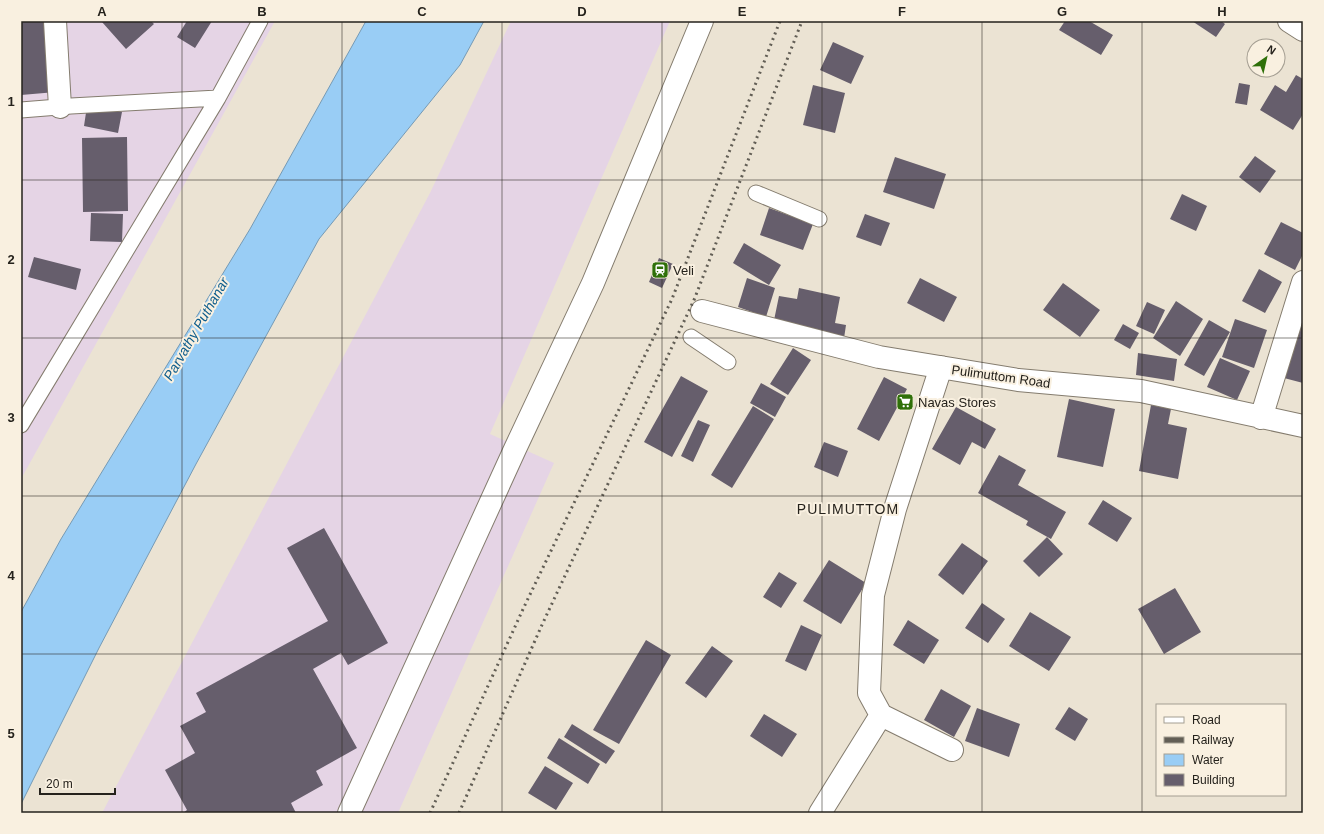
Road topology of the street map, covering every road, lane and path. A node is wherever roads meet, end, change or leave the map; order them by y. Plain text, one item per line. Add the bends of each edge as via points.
1 (55, 21) edge
2 (260, 21) edge
3 (702, 21) edge
4 (1289, 21) edge
5 (1303, 30) edge
6 (218, 98) junction
7 (60, 107) junction
8 (21, 110) edge
9 (756, 194) dead end
10 (819, 219) dead end
11 (1303, 282) edge
12 (702, 311) dead end
13 (691, 337) dead end
14 (728, 362) dead end
15 (941, 367) junction
16 (1262, 418) junction
17 (21, 425) edge
18 (1303, 426) edge
19 (881, 715) junction
20 (952, 750) dead end
21 (349, 813) edge
22 (820, 813) edge

1 - 7 street
2 - 6 lane
3 - 21 street via 593,283
4 - 5 street
6 - 7 lane
6 - 17 lane
7 - 8 lane
9 - 10 lane
11 - 16 street
12 - 15 street, Pulimuttom Road via 879,357
13 - 14 lane
15 - 16 street, Pulimuttom Road via 1018,380 1141,391
15 - 19 street via 895,509 873,595 869,693
16 - 18 street, Pulimuttom Road
19 - 20 street
19 - 22 street

